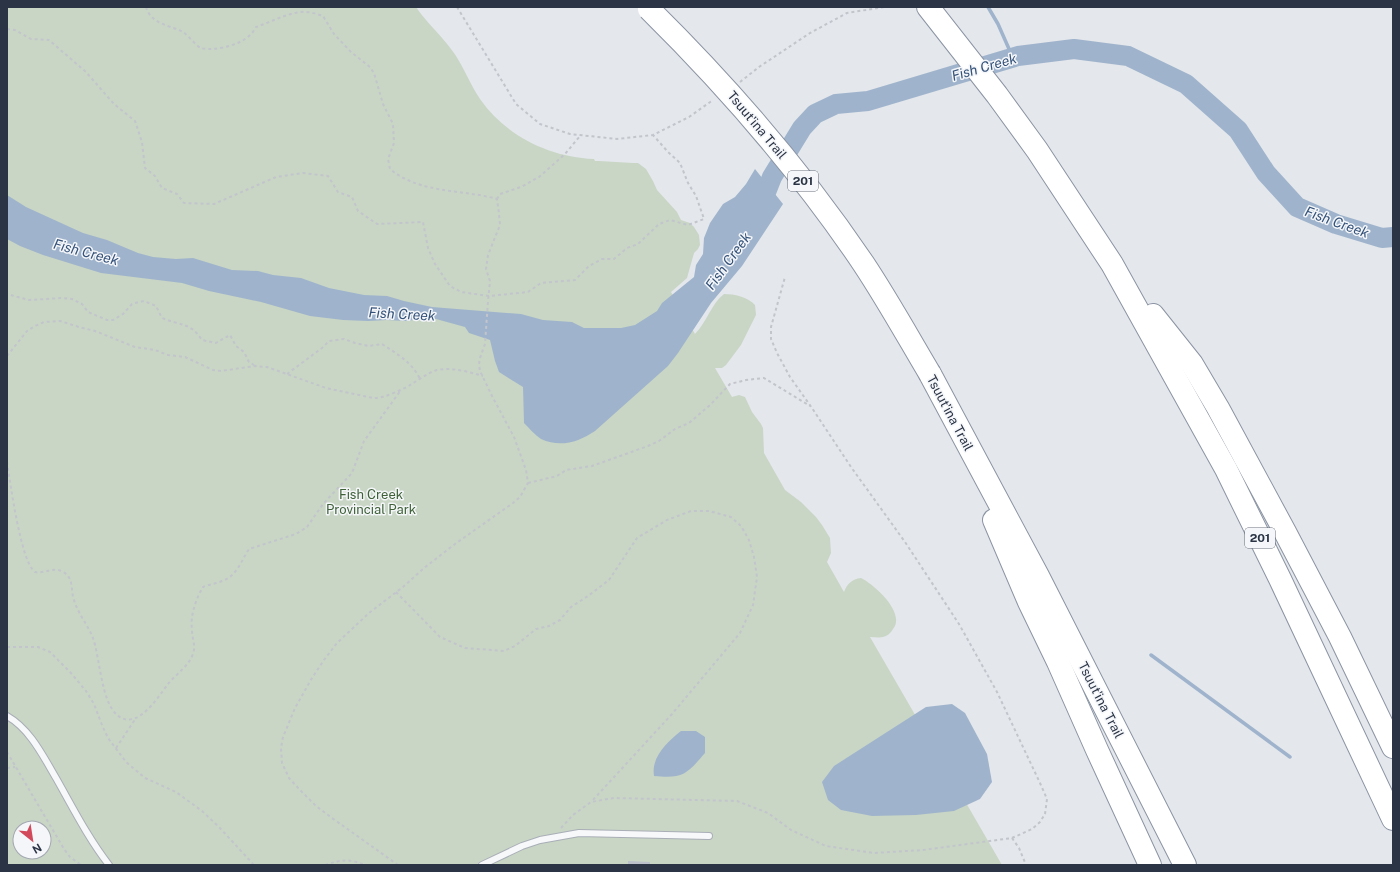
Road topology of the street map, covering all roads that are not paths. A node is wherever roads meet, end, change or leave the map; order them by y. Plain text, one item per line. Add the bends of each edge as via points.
1 (928, 7) edge
2 (648, 8) edge
3 (1112, 264) junction
4 (930, 374) junction
5 (7, 716) edge
6 (1393, 747) edge
7 (1393, 819) edge
8 (708, 836) dead end
9 (109, 865) edge
10 (482, 865) edge
11 (1150, 865) edge
12 (1185, 865) edge

1 - 3 highway, 201 via 1037,150
2 - 4 highway, Tsuut'ina Trail / 201, bridge via 696,56 771,140 862,262
3 - 6 highway via 1192,364 1218,408 1340,638
3 - 7 highway, 201 via 1226,469
4 - 11 highway via 1029,602
4 - 12 highway, Tsuut'ina Trail / 201 via 1038,576
5 - 9 lane via 22,727 33,741
8 - 10 lane via 579,833 552,837 522,846

